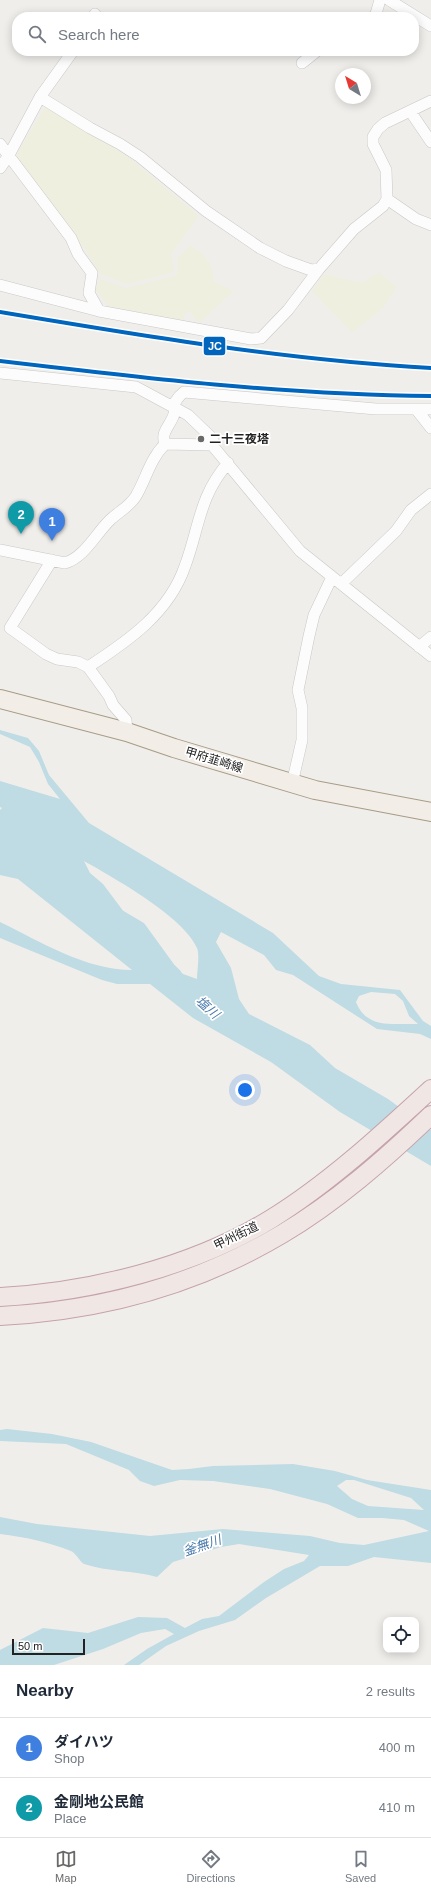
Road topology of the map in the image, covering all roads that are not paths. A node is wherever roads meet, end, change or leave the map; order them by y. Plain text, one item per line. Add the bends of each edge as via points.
1 (380, 0) edge
2 (389, 0) edge
3 (376, 12) edge
4 (408, 12) edge
5 (419, 19) edge
6 (431, 26) edge
7 (69, 56) edge
8 (311, 56) edge
9 (302, 63) dead end
10 (40, 97) junction
11 (431, 101) edge
12 (410, 111) junction
13 (431, 142) edge
14 (0, 144) edge
15 (9, 155) junction
16 (0, 168) edge
17 (387, 199) junction
18 (431, 226) edge
19 (319, 269) junction
20 (0, 285) edge
21 (100, 311) junction
22 (0, 373) edge
23 (174, 406) junction
24 (416, 409) junction
25 (431, 409) edge
26 (431, 428) edge
27 (164, 444) junction
28 (212, 445) junction
29 (228, 463) junction
30 (431, 494) edge
31 (0, 550) edge
32 (52, 560) junction
33 (337, 581) junction
34 (431, 636) edge
35 (419, 647) junction
36 (431, 656) edge
37 (88, 667) junction
38 (0, 699) edge
39 (127, 732) junction
40 (292, 784) junction
41 (431, 812) edge
42 (431, 1089) edge
43 (431, 1116) edge
44 (0, 1297) edge
45 (0, 1316) edge

1 - 3 street
2 - 4 street
5 - 6 street
7 - 10 street
8 - 9 street
10 - 15 street
10 - 19 street via 140,157 206,211 260,248 305,268
11 - 12 street
12 - 13 street
12 - 17 street via 385,123 373,137 373,144 386,170
14 - 15 street
15 - 16 street
15 - 21 street via 71,238 78,254 92,273 89,293
17 - 18 street
17 - 19 street via 383,206 354,229
19 - 21 street via 288,310 261,338 251,339
20 - 21 street
22 - 23 street via 136,387
23 - 24 street via 178,396 184,392 376,409
23 - 27 street via 174,414 164,432
23 - 28 street via 199,424 212,439
24 - 25 street
24 - 26 street
27 - 28 street
27 - 32 street via 146,471 130,503 110,519 96,538 72,561 65,563
28 - 29 street
29 - 33 street via 300,551
29 - 37 street via 213,484 204,503 185,566 166,603 125,643
30 - 33 street via 411,510 396,531
31 - 32 street
32 - 37 street via 10,628 46,654
33 - 35 street
33 - 40 street via 314,615 308,636 298,690 302,708 302,740
34 - 35 street
35 - 36 street
37 - 39 street via 126,720
38 - 39 main road, 甲府韮崎線
39 - 40 main road, 甲府韮崎線
40 - 41 main road, 甲府韮崎線
42 - 44 highway, 甲州街道 via 308,1193 271,1219 226,1242 166,1266 104,1284 34,1295
43 - 45 highway, 甲州街道 via 326,1204 282,1234 234,1259 174,1285 110,1303 34,1314

